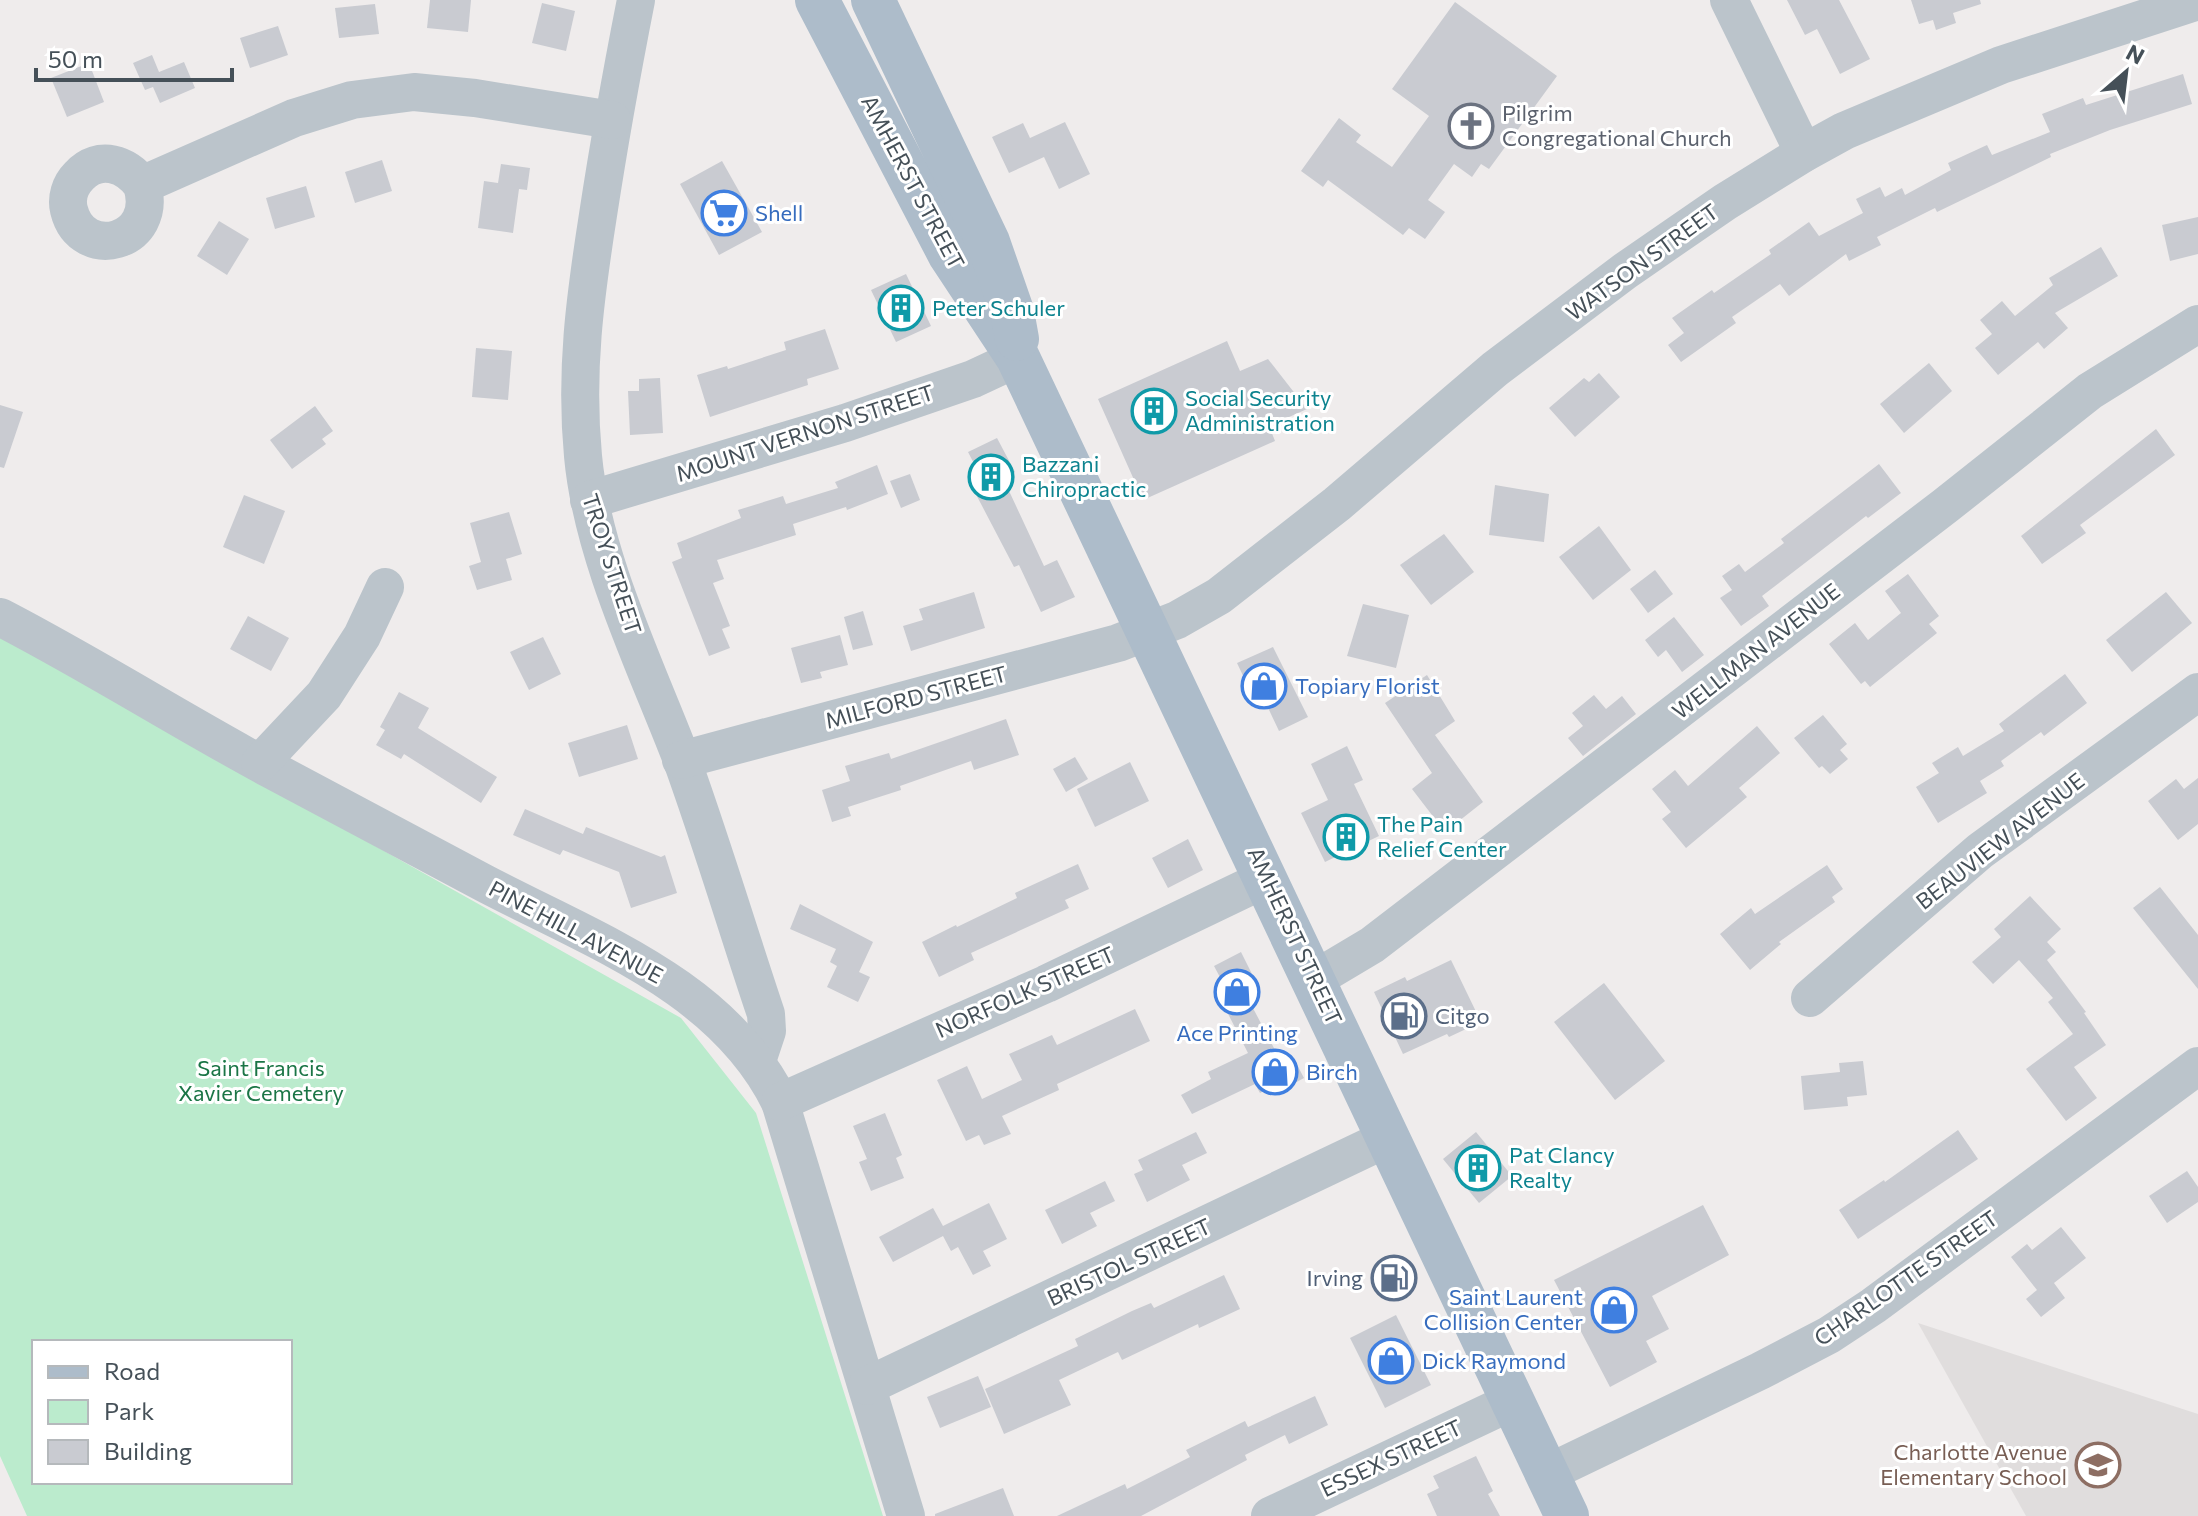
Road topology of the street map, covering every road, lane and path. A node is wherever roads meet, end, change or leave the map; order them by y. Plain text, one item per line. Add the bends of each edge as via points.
1 (636, 0) edge
2 (817, 0) edge
3 (873, 0) edge
4 (888, 0) edge
5 (1729, 0) edge
6 (2198, 1) edge
7 (918, 92) junction
8 (612, 120) junction
9 (1804, 153) junction
10 (142, 185) dead end
11 (2198, 324) edge
12 (1018, 358) junction
13 (589, 500) junction
14 (385, 587) dead end
15 (0, 617) edge
16 (1149, 632) junction
17 (2198, 692) edge
18 (681, 760) junction
19 (260, 763) junction
20 (1267, 878) junction
21 (1315, 979) junction
22 (1810, 998) dead end
23 (757, 1061) junction
24 (2198, 1066) edge
25 (780, 1102) junction
26 (1390, 1137) junction
27 (867, 1386) junction
28 (1513, 1401) junction
29 (1548, 1473) junction
30 (906, 1516) edge
31 (1270, 1516) edge
32 (1567, 1516) edge

1 - 8 street, TROY STREET
2 - 12 main road, AMHERST STREET via 950,255
3 - 7 main road, AMHERST STREET
4 - 7 main road
5 - 9 street
6 - 9 street, WATSON STREET via 2001,65
7 - 12 main road, AMHERST STREET via 997,265 1012,311
8 - 10 street via 414,92 352,100 294,118
8 - 13 street, TROY STREET via 579,358
9 - 16 street, WATSON STREET via 1625,271 1519,351 1246,576 1199,609
11 - 21 street, WELLMAN AVENUE via 2090,391 1372,945
12 - 13 street, MOUNT VERNON STREET via 845,423
12 - 16 main road, AMHERST STREET
13 - 18 street, TROY STREET via 612,577
14 - 19 street via 362,636 324,695
15 - 19 street, PINE HILL AVENUE
16 - 18 street, MILFORD STREET
16 - 20 main road, AMHERST STREET
17 - 22 street, BEAUVIEW AVENUE via 1980,851
18 - 23 street, TROY STREET via 766,1014 767,1031
19 - 23 street, PINE HILL AVENUE via 630,957 685,993
20 - 21 main road, AMHERST STREET
20 - 25 street, NORFOLK STREET
21 - 26 main road, AMHERST STREET
23 - 25 street, PINE HILL AVENUE
24 - 29 street, CHARLOTTE STREET via 1829,1335
25 - 27 street, PINE HILL AVENUE
26 - 27 street, BRISTOL STREET
26 - 28 main road, AMHERST STREET
27 - 30 street, PINE HILL AVENUE
28 - 29 main road, AMHERST STREET
28 - 31 street, ESSEX STREET
29 - 32 main road, AMHERST STREET

